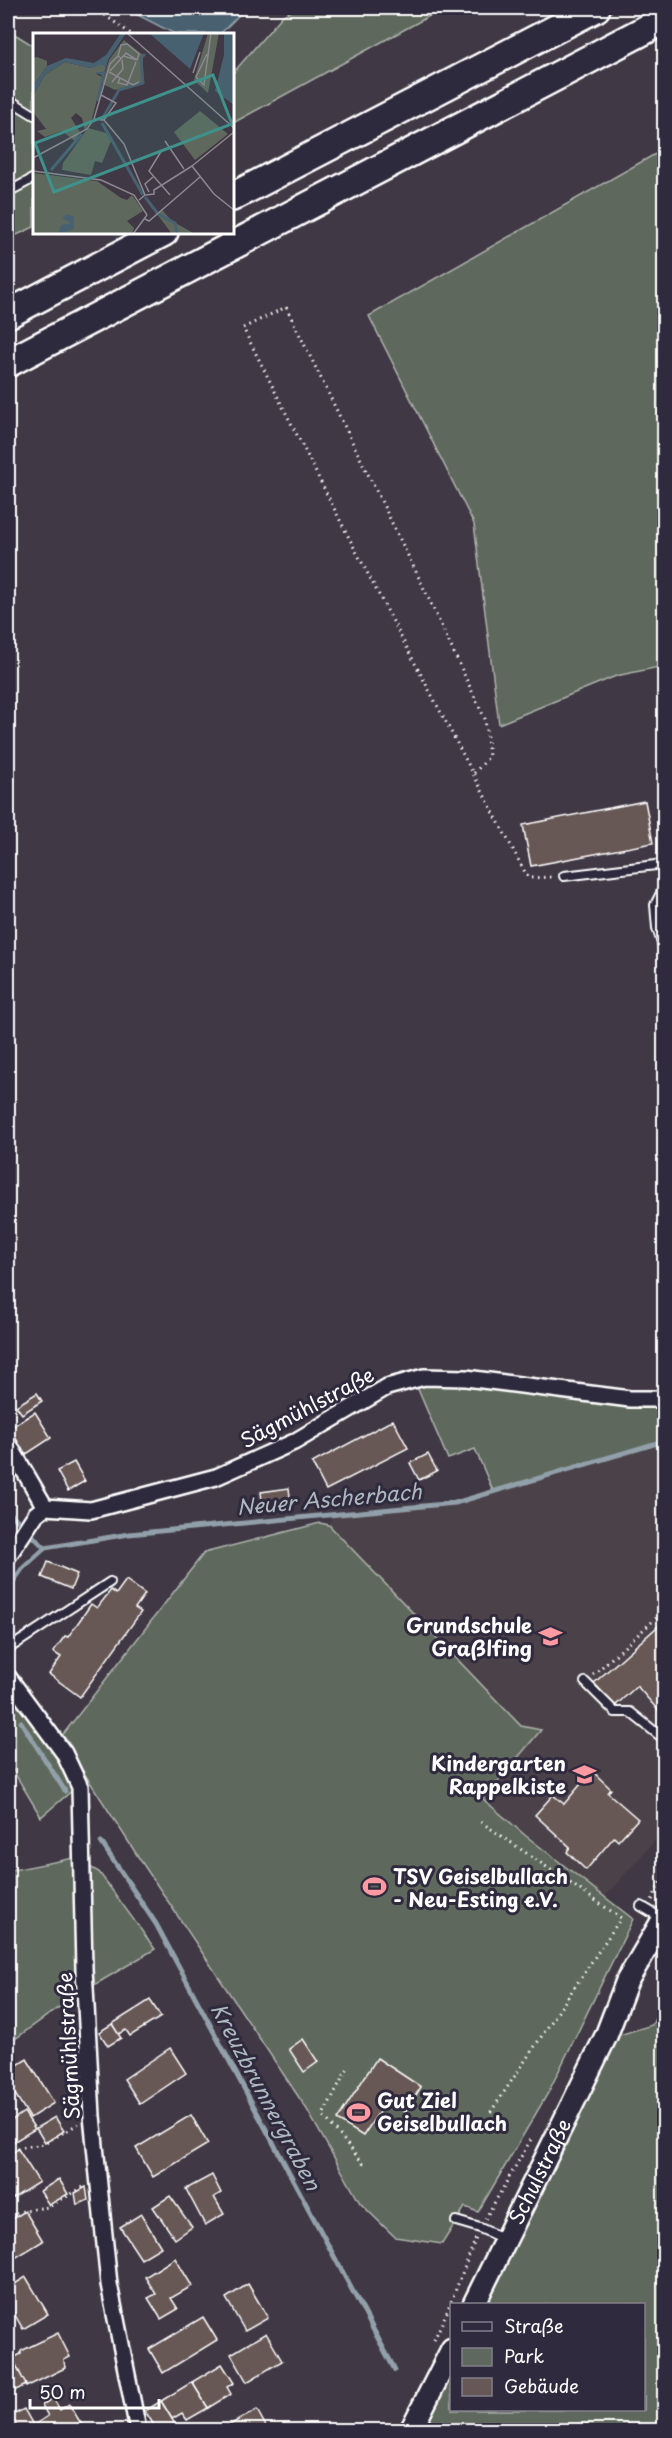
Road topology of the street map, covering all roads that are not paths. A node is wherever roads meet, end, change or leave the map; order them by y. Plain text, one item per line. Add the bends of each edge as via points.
1 (596, 8) edge
2 (664, 20) edge
3 (8, 99) edge
4 (33, 114) edge
5 (33, 179) edge
6 (8, 192) edge
7 (234, 196) edge
8 (160, 234) edge
9 (8, 314) edge
10 (8, 363) edge
11 (664, 864) edge
12 (564, 876) road end
13 (664, 887) edge
14 (664, 949) edge
15 (664, 1400) edge
16 (8, 1443) edge
17 (40, 1511) junction
18 (8, 1556) edge
19 (110, 1582) dead end
20 (8, 1649) edge
21 (8, 1677) edge
22 (585, 1683) road end
23 (664, 1739) edge
24 (656, 1914) edge
25 (664, 1946) edge
26 (606, 2036) junction
27 (456, 2221) dead end
28 (506, 2240) junction
29 (474, 2303) edge
30 (442, 2347) edge
31 (138, 2430) edge
32 (411, 2430) edge

1 - 7 highway
2 - 10 highway
3 - 4 lane
5 - 6 lane
8 - 9 highway
11 - 12 lane
13 - 14 lane via 654,905
15 - 17 street, Sägmühlstraße via 466,1378 424,1377 387,1387 294,1442 216,1477 92,1510
16 - 17 street
17 - 18 street
19 - 20 lane
21 - 31 street, Sägmühlstraße via 64,1753 80,1787 92,2116 109,2284
22 - 23 lane via 615,1712 630,1712
24 - 26 street, Schulstraße
25 - 26 street, Schulstraße
26 - 28 street, Schulstraße
27 - 28 lane
28 - 29 street, Schulstraße
30 - 32 street

